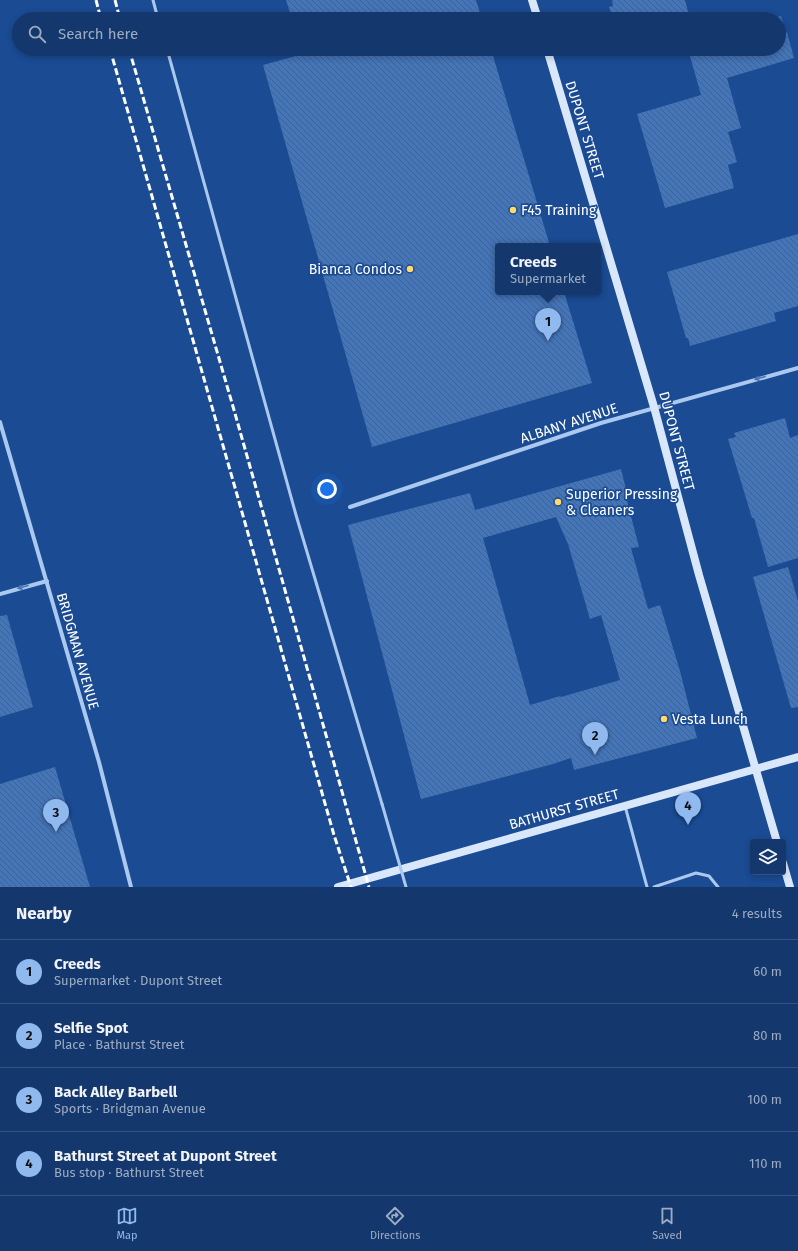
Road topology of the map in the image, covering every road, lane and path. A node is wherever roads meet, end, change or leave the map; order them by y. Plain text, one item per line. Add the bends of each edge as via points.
1 (153, 0) edge
2 (532, 0) edge
3 (156, 12) edge
4 (536, 12) edge
5 (169, 56) edge
6 (549, 56) edge
7 (798, 368) edge
8 (654, 407) junction
9 (0, 422) edge
10 (350, 507) dead end
11 (47, 581) junction
12 (0, 594) edge
13 (798, 757) edge
14 (756, 769) junction
15 (625, 805) junction
16 (776, 839) edge
17 (786, 873) edge
18 (663, 886) edge
19 (131, 887) edge
20 (338, 887) edge
21 (406, 887) edge
22 (647, 887) edge
23 (654, 887) edge
24 (718, 887) edge
25 (790, 887) edge

1 - 3 lane
2 - 4 main road
5 - 21 lane, bridge via 296,515
6 - 8 main road, DUPONT STREET
7 -> 8 street, ALBANY AVENUE
8 - 10 street, ALBANY AVENUE
8 - 14 main road, DUPONT STREET via 699,575
9 - 11 street, BRIDGMAN AVENUE
11 -> 12 street
11 - 19 street, BRIDGMAN AVENUE via 99,762
13 - 14 main road, BATHURST STREET
14 - 15 main road, BATHURST STREET
14 - 16 main road, DUPONT STREET
15 - 20 main road, BATHURST STREET
15 - 22 lane
17 - 25 main road
18 - 23 lane
18 - 24 lane via 696,873 709,876

